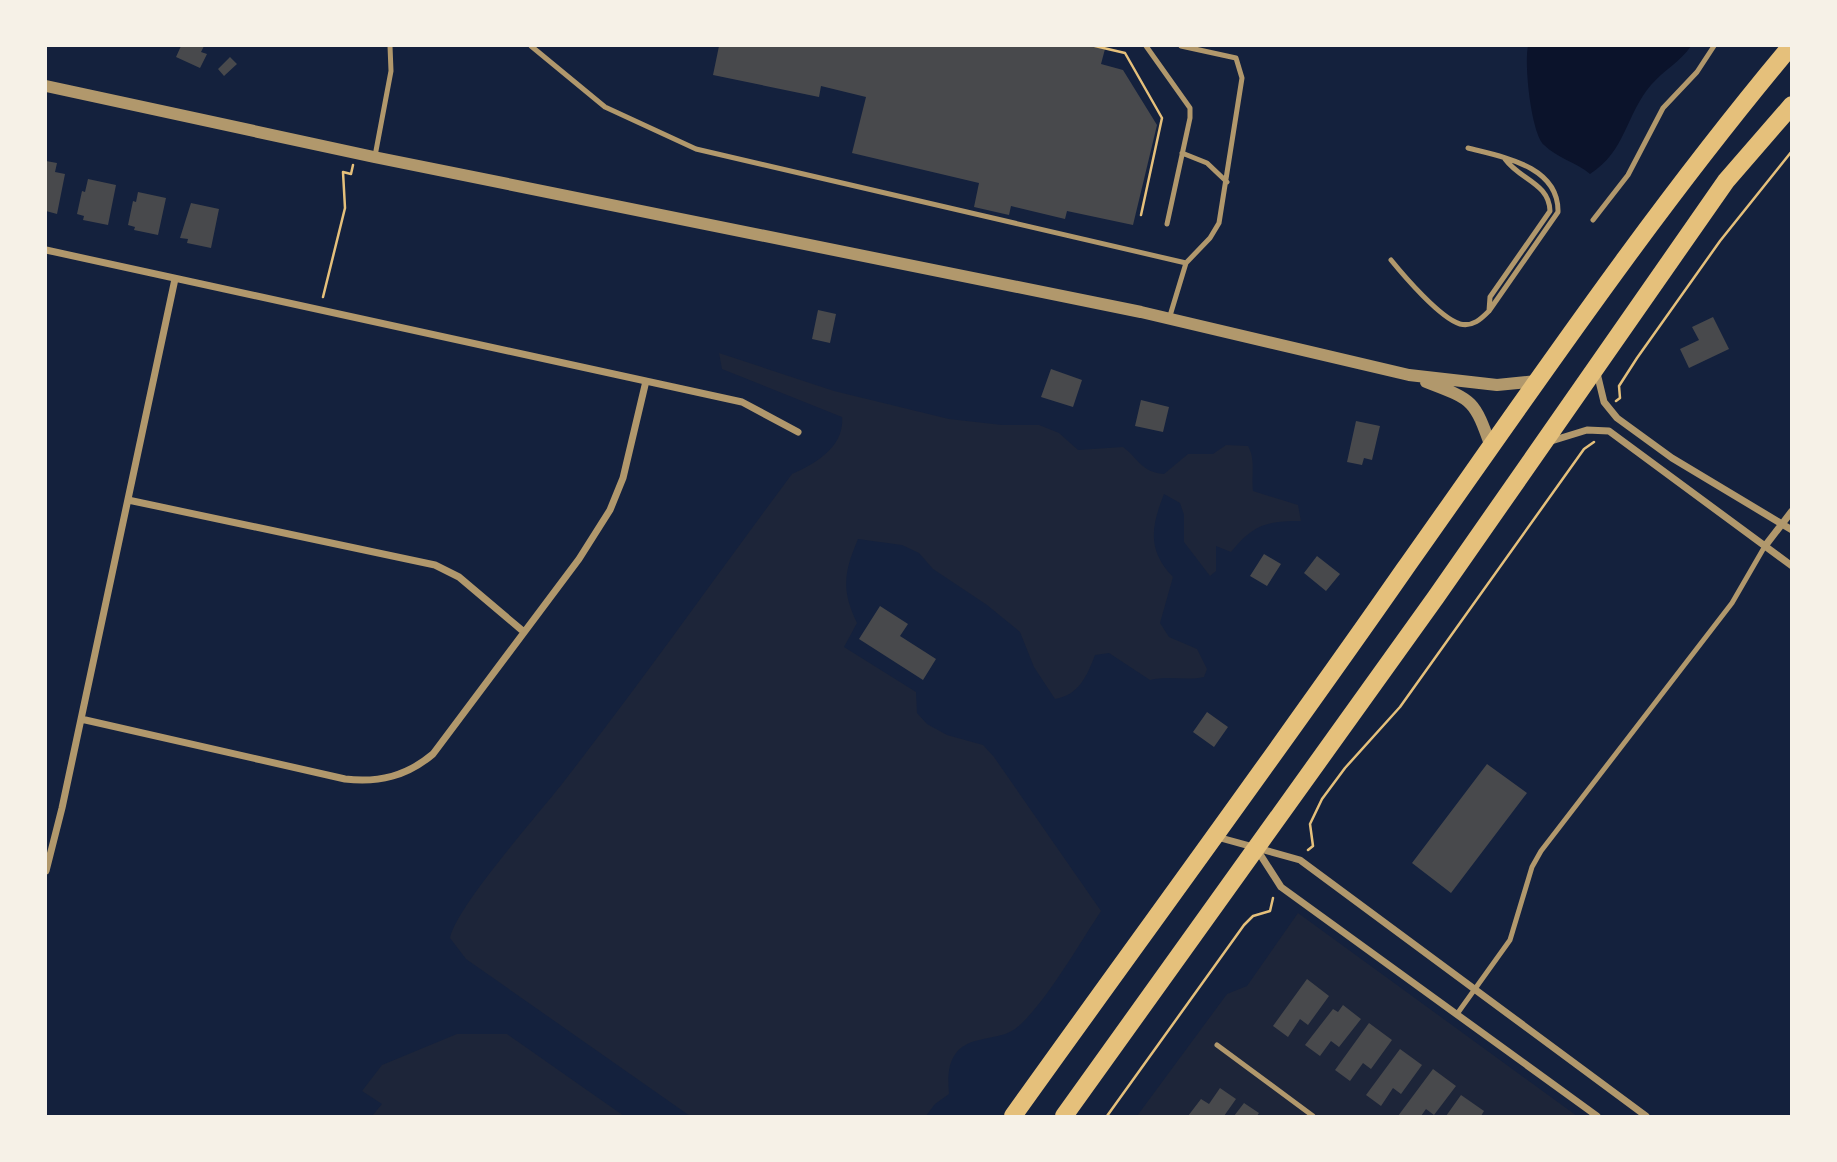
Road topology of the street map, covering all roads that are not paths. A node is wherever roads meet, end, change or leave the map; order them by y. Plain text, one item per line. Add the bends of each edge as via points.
1 (390, 46) edge
2 (531, 46) edge
3 (1146, 46) edge
4 (1181, 46) edge
5 (1714, 46) edge
6 (1791, 46) edge
7 (46, 86) edge
8 (1791, 105) edge
9 (1468, 148) dead end
10 (1182, 153) junction
11 (374, 157) junction
12 (1505, 158) junction
13 (1227, 181) junction
14 (1593, 220) dead end
15 (1167, 224) dead end
16 (46, 250) edge
17 (1391, 260) dead end
18 (1185, 263) junction
19 (175, 279) junction
20 (1489, 311) junction
21 (1170, 319) junction
22 (1595, 367) junction
23 (1409, 375) junction
24 (646, 381) junction
25 (1537, 381) junction
26 (798, 432) dead end
27 (1544, 443) junction
28 (1491, 447) junction
29 (128, 500) junction
30 (1791, 510) edge
31 (1782, 523) junction
32 (1791, 530) edge
33 (1765, 547) junction
34 (1791, 566) edge
35 (524, 632) junction
36 (81, 719) junction
37 (1212, 836) junction
38 (1256, 848) junction
39 (46, 872) edge
40 (1476, 990) junction
41 (1457, 1014) junction
42 (1217, 1045) dead end
43 (1013, 1116) edge
44 (1064, 1116) edge
45 (1313, 1116) edge
46 (1597, 1116) edge
47 (1646, 1116) edge

1 - 11 lane via 391,71
2 - 18 lane via 605,107 696,149
3 - 10 lane via 1189,108
4 - 13 lane via 1236,58 1242,78
5 - 14 lane via 1697,72 1663,107 1628,175
6 - 25 highway via 1713,139
7 - 11 street
8 - 22 highway via 1726,181
9 - 12 lane
10 - 13 lane via 1207,163
10 - 15 lane
11 - 21 street
12 - 20 lane via 1512,169 1544,189 1550,211 1490,297
12 - 20 lane via 1521,162 1545,180 1558,200 1558,212
13 - 18 lane via 1219,223
16 - 19 street
17 - 20 lane via 1414,289 1460,324 1476,323
18 - 21 lane
19 - 24 street
19 - 29 street
21 - 23 street
22 - 27 highway
22 - 31 street via 1604,402 1617,418 1672,458
23 - 25 street via 1497,385
23 - 28 street via 1474,404
24 - 26 street via 742,402
24 - 35 street via 623,478 610,510
25 - 28 highway
27 - 33 street via 1587,430 1609,431
27 - 38 highway
28 - 37 highway
29 - 35 street via 435,565 459,577
29 - 36 street
30 - 31 street
31 - 32 street
31 - 33 street
33 - 34 street
33 - 40 lane via 1732,603 1541,851 1510,940
35 - 36 street via 433,754 415,769 390,778 345,779
36 - 39 street
37 - 38 street
37 - 43 highway
38 - 40 street via 1300,860
38 - 41 street via 1281,887
38 - 44 highway
40 - 41 lane
40 - 47 street
41 - 46 street
42 - 45 lane

